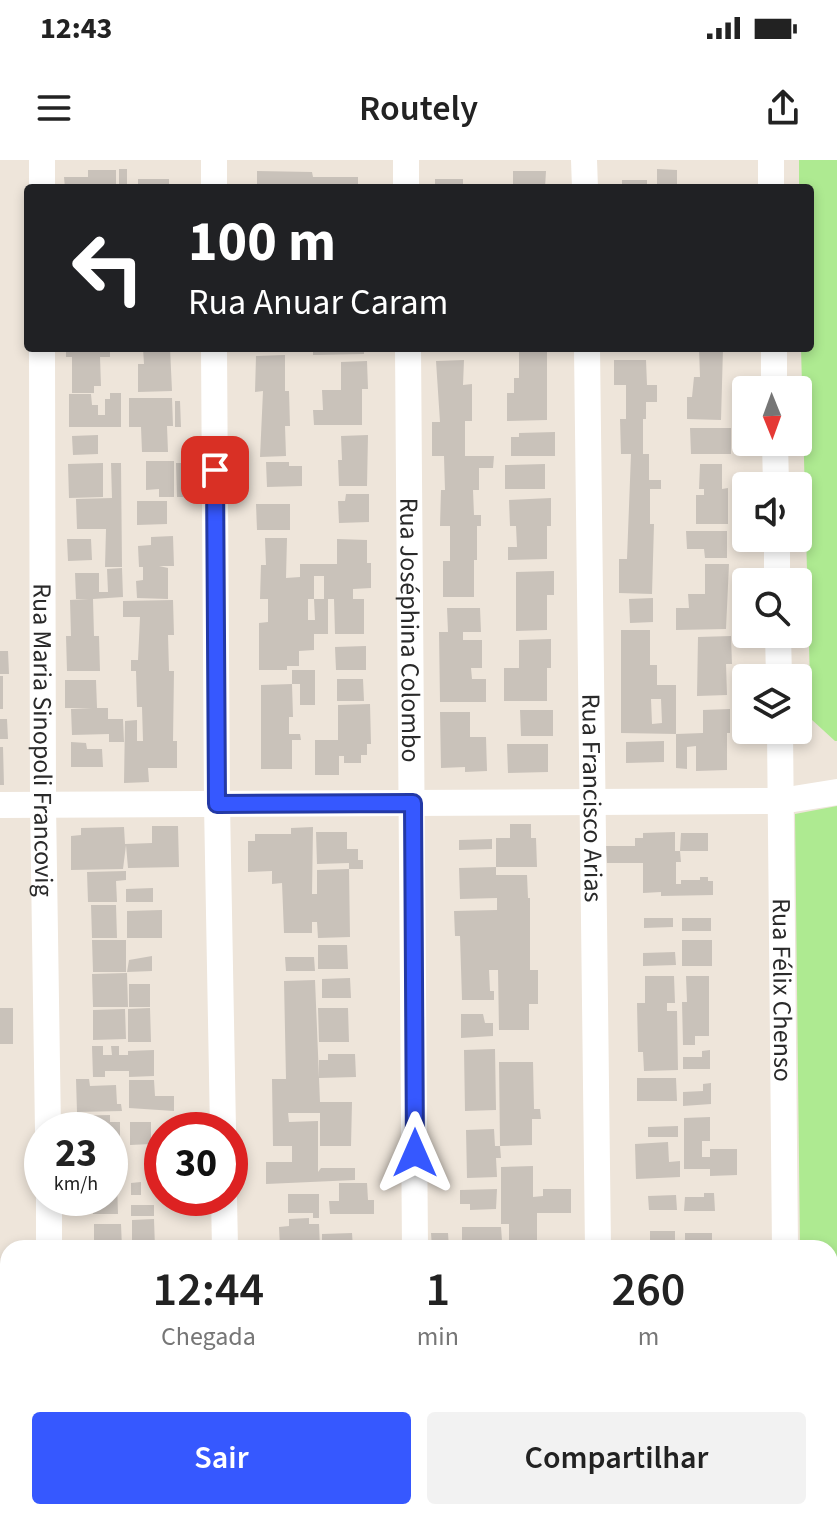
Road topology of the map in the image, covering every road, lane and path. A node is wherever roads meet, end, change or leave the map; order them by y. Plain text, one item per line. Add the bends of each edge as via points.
1 (42, 160) edge
2 (214, 160) edge
3 (406, 160) edge
4 (584, 160) edge
5 (771, 160) edge
6 (42, 184) edge
7 (214, 184) edge
8 (406, 184) edge
9 (585, 184) edge
10 (771, 184) edge
11 (42, 352) edge
12 (214, 352) edge
13 (408, 352) edge
14 (587, 352) edge
15 (774, 352) edge
16 (774, 376) edge
17 (780, 744) edge
18 (837, 792) edge
19 (781, 801) junction
20 (594, 802) junction
21 (413, 803) junction
22 (217, 804) junction
23 (0, 805) edge
24 (43, 805) junction
25 (48, 1112) edge
26 (223, 1112) edge
27 (49, 1216) edge
28 (224, 1216) edge
29 (49, 1240) edge
30 (225, 1240) edge
31 (415, 1240) edge
32 (598, 1240) edge
33 (785, 1240) edge

1 - 6 street
2 - 7 street
3 - 8 street
4 - 9 street
5 - 10 street
11 - 24 street, Rua Maria Sinopoli Francovig
12 - 22 street
13 - 21 street, Rua Joséphina Colombo
14 - 20 street, Rua Francisco Arias
15 - 16 street
17 - 19 street, Rua Félix Chenso
18 - 19 street
19 - 20 street
19 - 33 street, Rua Félix Chenso
20 - 21 street
20 - 32 street, Rua Francisco Arias
21 - 22 street
21 - 31 street, Rua Joséphina Colombo
22 - 24 street
22 - 26 street
23 - 24 street
24 - 25 street, Rua Maria Sinopoli Francovig
27 - 29 street
28 - 30 street

